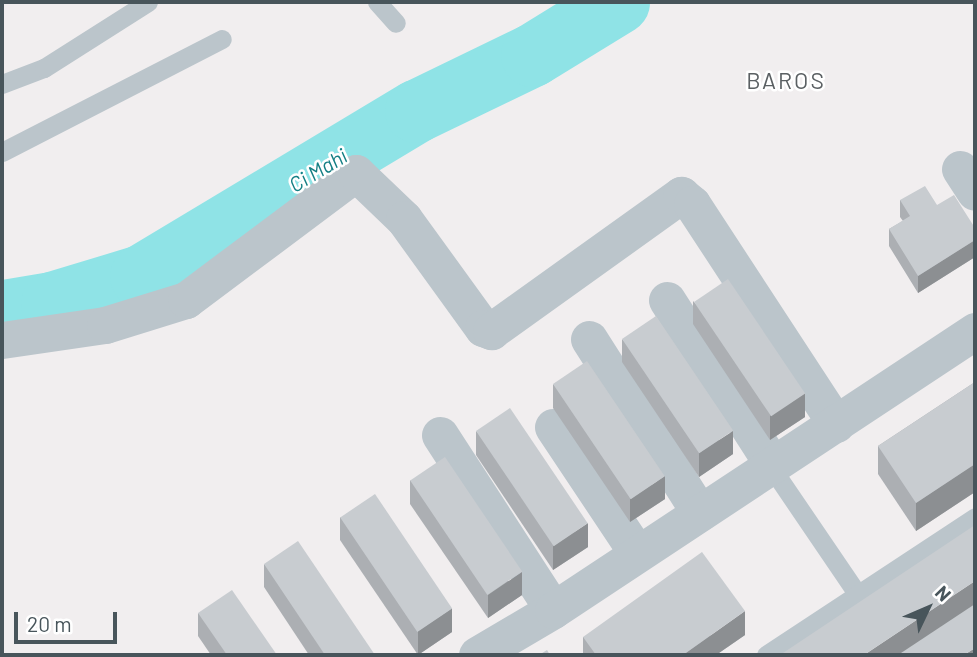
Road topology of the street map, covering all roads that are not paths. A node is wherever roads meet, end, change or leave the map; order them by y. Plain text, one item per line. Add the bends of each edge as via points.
1 (148, 2) edge
2 (377, 2) edge
3 (396, 23) dead end
4 (222, 39) dead end
5 (2, 84) edge
6 (2, 152) edge
7 (667, 300) dead end
8 (975, 331) edge
9 (589, 339) dead end
10 (2, 340) edge
11 (836, 424) junction
12 (553, 428) dead end
13 (440, 435) dead end
14 (772, 466) junction
15 (700, 513) junction
16 (975, 517) edge
17 (637, 554) junction
18 (858, 595) junction
19 (553, 610) junction
20 (477, 655) edge
21 (766, 655) edge

1 - 5 lane via 44,68
2 - 3 lane
4 - 6 lane
7 - 14 street
8 - 11 street
9 - 15 street
10 - 11 street via 105,325 186,300 356,173 404,219 483,328 491,331 681,195 692,204
11 - 14 street
12 - 17 street
13 - 19 street
14 - 15 street
14 - 18 lane
15 - 17 street
16 - 18 lane
17 - 19 street
18 - 21 lane
19 - 20 street

